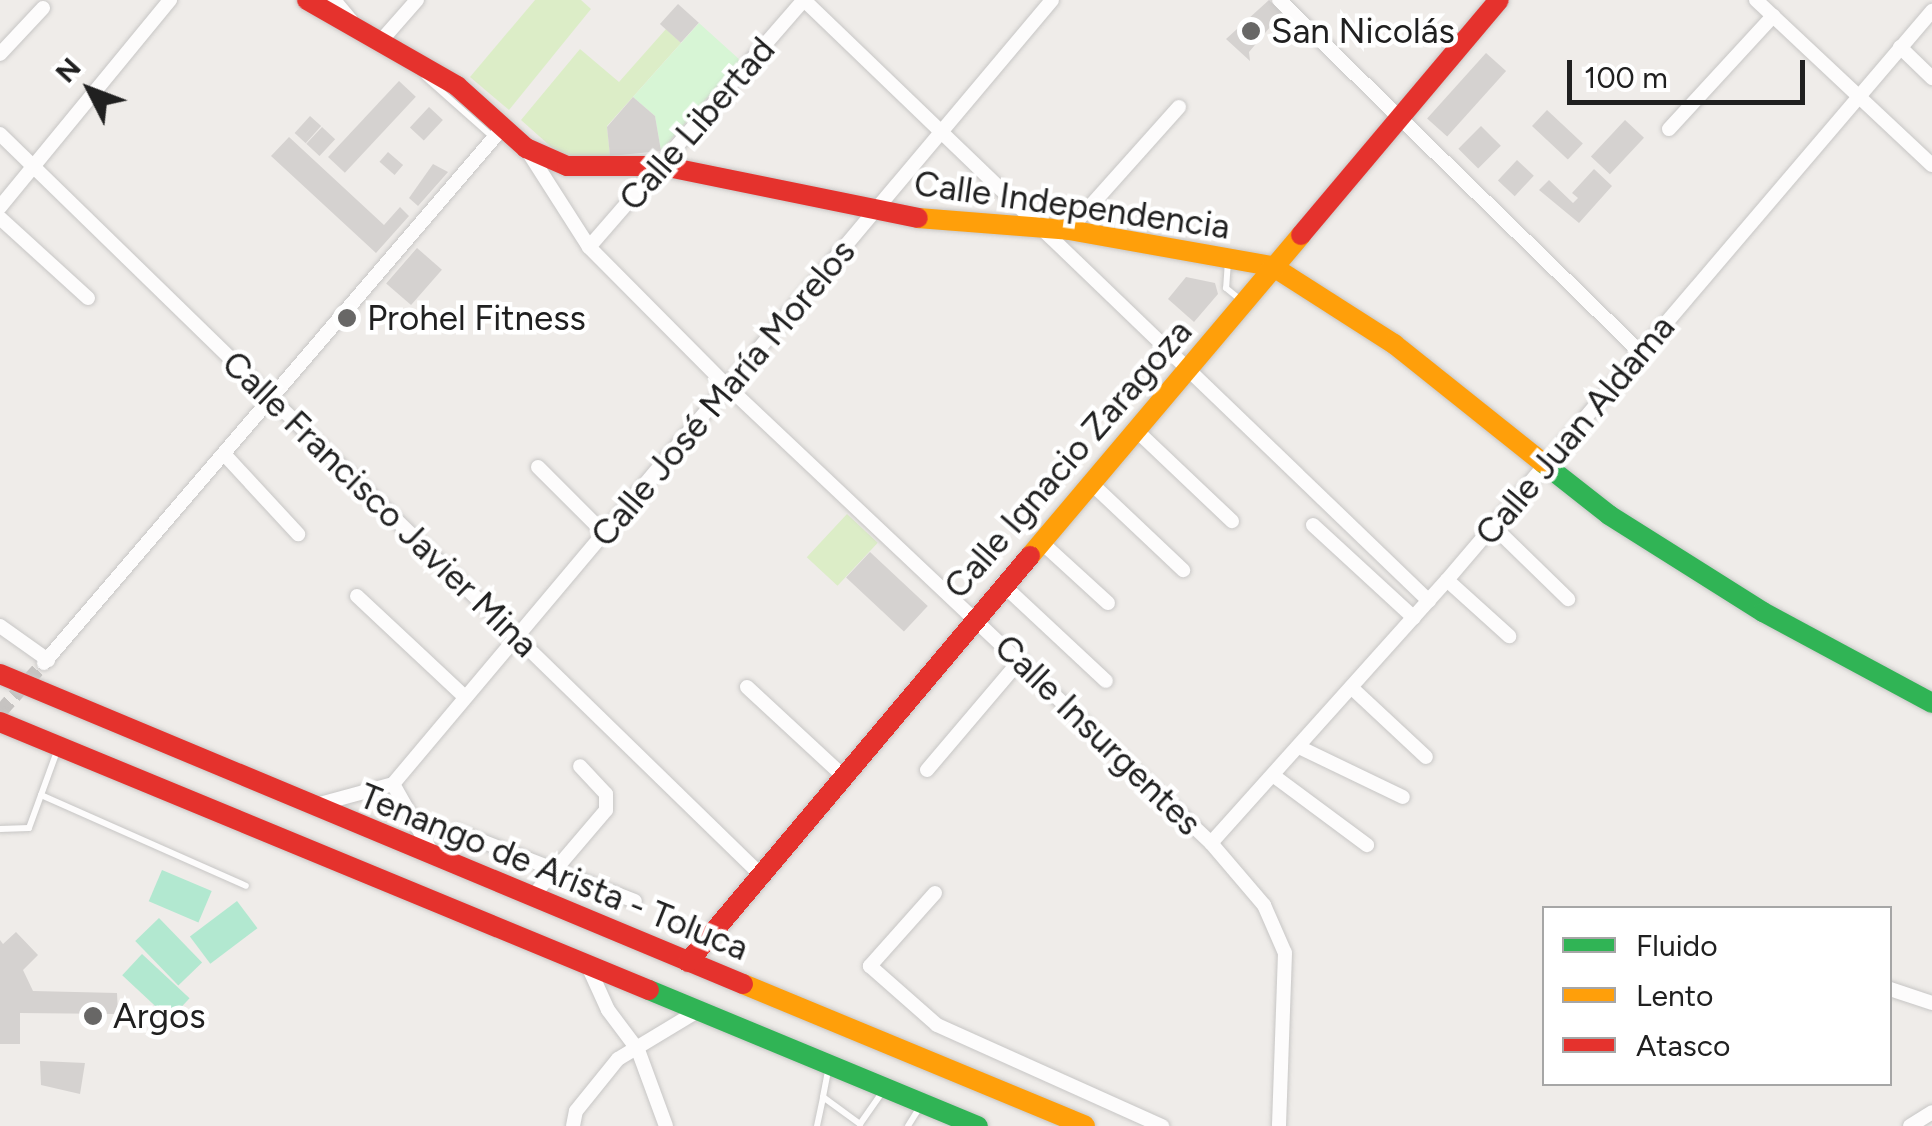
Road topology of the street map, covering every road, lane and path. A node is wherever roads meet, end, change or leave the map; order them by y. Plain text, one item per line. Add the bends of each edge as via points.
1 (170, 0) edge
2 (307, 0) edge
3 (334, 0) edge
4 (417, 0) edge
5 (804, 0) edge
6 (1052, 0) edge
7 (1280, 0) edge
8 (1499, 0) edge
9 (1756, 0) edge
10 (43, 8) dead end
11 (1932, 11) edge
12 (1773, 16) junction
13 (351, 20) junction
14 (380, 42) junction
15 (1900, 47) junction
16 (0, 54) edge
17 (1932, 78) edge
18 (1859, 96) junction
19 (1178, 108) dead end
20 (1397, 115) junction
21 (944, 129) junction
22 (1669, 129) dead end
23 (500, 131) junction
24 (0, 134) edge
25 (526, 148) junction
26 (1932, 165) edge
27 (32, 166) junction
28 (662, 166) junction
29 (0, 207) edge
30 (876, 210) junction
31 (0, 218) edge
32 (1059, 230) junction
33 (589, 247) junction
34 (1228, 258) junction
35 (1272, 266) junction
36 (88, 298) dead end
37 (1243, 302) junction
38 (1640, 352) junction
39 (1188, 372) junction
40 (726, 385) junction
41 (270, 399) junction
42 (1137, 431) junction
43 (225, 455) junction
44 (1544, 466) junction
45 (538, 468) dead end
46 (1091, 483) junction
47 (1232, 521) dead end
48 (1313, 525) dead end
49 (1494, 526) junction
50 (298, 534) dead end
51 (604, 534) junction
52 (1040, 541) junction
53 (1183, 570) dead end
54 (1448, 580) junction
55 (1002, 584) junction
56 (357, 596) dead end
57 (1568, 599) dead end
58 (1429, 601) junction
59 (1108, 603) dead end
60 (974, 617) junction
61 (1414, 618) junction
62 (4, 633) edge
63 (1509, 636) dead end
64 (520, 638) junction
65 (1020, 659) junction
66 (0, 674) edge
67 (1106, 681) dead end
68 (747, 687) dead end
69 (1352, 688) junction
70 (465, 698) junction
71 (1932, 703) edge
72 (0, 722) edge
73 (59, 745) junction
74 (1300, 748) junction
75 (1426, 756) dead end
76 (580, 766) dead end
77 (927, 770) dead end
78 (842, 775) junction
79 (1274, 776) junction
80 (393, 784) junction
81 (40, 795) junction
82 (1403, 797) dead end
83 (310, 807) junction
84 (0, 829) edge
85 (456, 831) dead end
86 (1211, 843) junction
87 (1367, 846) dead end
88 (434, 858) junction
89 (552, 872) junction
90 (760, 874) junction
91 (246, 886) dead end
92 (935, 892) dead end
93 (532, 897) junction
94 (635, 901) dead end
95 (586, 961) junction
96 (688, 962) junction
97 (1892, 990) edge
98 (1932, 1003) edge
99 (704, 1009) junction
100 (638, 1050) junction
101 (830, 1065) junction
102 (885, 1087) junction
103 (823, 1097) junction
104 (922, 1102) junction
105 (1932, 1112) edge
106 (574, 1118) edge
107 (861, 1125) edge
108 (565, 1126) edge
109 (666, 1126) edge
110 (817, 1126) edge
111 (908, 1126) edge
112 (978, 1126) edge
113 (1085, 1126) edge
114 (1162, 1126) edge
115 (1278, 1126) edge
116 (1910, 1126) edge

1 - 27 street
2 - 13 main road, Calle Independencia
3 - 13 street
4 - 14 street
5 - 21 street
5 - 28 street, Calle Libertad
6 - 21 street, Calle José María Morelos
7 - 20 street
8 - 20 main road, Calle Ignacio Zaragoza
9 - 12 street
10 - 16 street
11 - 15 street, Calle Juan Aldama
12 - 18 street
12 - 22 street
13 - 14 main road, Calle Independencia
14 - 23 main road, Calle Independencia
15 - 17 street
15 - 18 street, Calle Juan Aldama
18 - 26 street
18 - 38 street, Calle Juan Aldama
19 - 32 street
20 - 35 main road, Calle Ignacio Zaragoza
20 - 38 street
21 - 30 street, Calle José María Morelos
21 - 32 street
23 - 25 main road, Calle Independencia
23 - 41 street
24 - 27 street, Calle Francisco Javier Mina
25 - 28 main road, Calle Independencia via 567,166
25 - 33 street, Calle Insurgentes
27 - 29 street
27 - 41 street, Calle Francisco Javier Mina
28 - 30 main road, Calle Independencia via 770,182
28 - 33 street, Calle Libertad
30 - 32 main road, Calle Independencia
30 - 40 street, Calle José María Morelos
31 - 36 street
32 - 34 main road, Calle Independencia
32 - 39 street
33 - 40 street, Calle Insurgentes
34 - 35 main road, Calle Independencia
34 - 37 lane via 1226,288
35 - 37 main road, Calle Ignacio Zaragoza
35 - 44 main road, Calle Independencia via 1394,344
37 - 39 main road, Calle Ignacio Zaragoza
38 - 44 street, Calle Juan Aldama
39 - 42 main road, Calle Ignacio Zaragoza
39 - 58 street
40 - 51 street, Calle José María Morelos
40 - 60 street, Calle Insurgentes
41 - 43 street
41 - 64 street, Calle Francisco Javier Mina
42 - 46 main road, Calle Ignacio Zaragoza
42 - 47 street
43 - 50 street
43 - 62 street via 46,662
44 - 49 street, Calle Juan Aldama
44 - 71 main road, Calle Independencia via 1748,603
45 - 51 street
46 - 52 main road, Calle Ignacio Zaragoza
46 - 53 street
48 - 61 street
49 - 54 street, Calle Juan Aldama
49 - 57 street
51 - 64 street, Calle José María Morelos
52 - 55 main road, Calle Ignacio Zaragoza
52 - 59 street
54 - 58 street, Calle Juan Aldama
54 - 63 street
55 - 60 main road, Calle Ignacio Zaragoza
55 - 67 street
56 - 70 street
58 - 61 street, Calle Juan Aldama
60 - 65 street, Calle Insurgentes
60 - 78 main road, Calle Ignacio Zaragoza
61 - 69 street, Calle Juan Aldama
64 - 70 street, Calle José María Morelos
64 - 90 street, Calle Francisco Javier Mina
65 - 77 street
65 - 86 street, Calle Insurgentes
66 - 83 main road, Tenango de Arista - Toluca
68 - 78 street
69 - 74 street, Calle Juan Aldama
69 - 75 street
70 - 80 street, Calle José María Morelos
72 - 73 main road
73 - 81 lane
73 - 95 main road
74 - 79 street, Calle Juan Aldama
74 - 82 street
76 - 89 street via 606,794 606,810
78 - 90 main road, Calle Ignacio Zaragoza
79 - 86 street, Calle Juan Aldama
79 - 87 street
80 - 83 street
80 - 88 street
81 - 84 lane via 29,828
81 - 91 lane
83 - 88 main road, Tenango de Arista - Toluca
85 - 89 street
86 - 115 street, Calle Insurgentes via 1264,905 1285,954
88 - 93 main road, Tenango de Arista - Toluca
89 - 93 street
89 - 94 street
90 - 96 main road, Calle Ignacio Zaragoza
92 - 114 street via 870,966 937,1024
93 - 96 main road, Tenango de Arista - Toluca
95 - 99 main road
95 - 100 street via 608,1010
96 - 113 main road, Tenango de Arista - Toluca
97 - 98 street
99 - 100 street via 666,1025
99 - 101 main road
100 - 106 street via 618,1060
100 - 109 street
101 - 102 main road
101 - 103 lane
102 - 104 main road
102 - 107 lane
103 - 107 lane
103 - 110 lane
104 - 111 lane
104 - 112 main road
105 - 116 street
106 - 108 street

